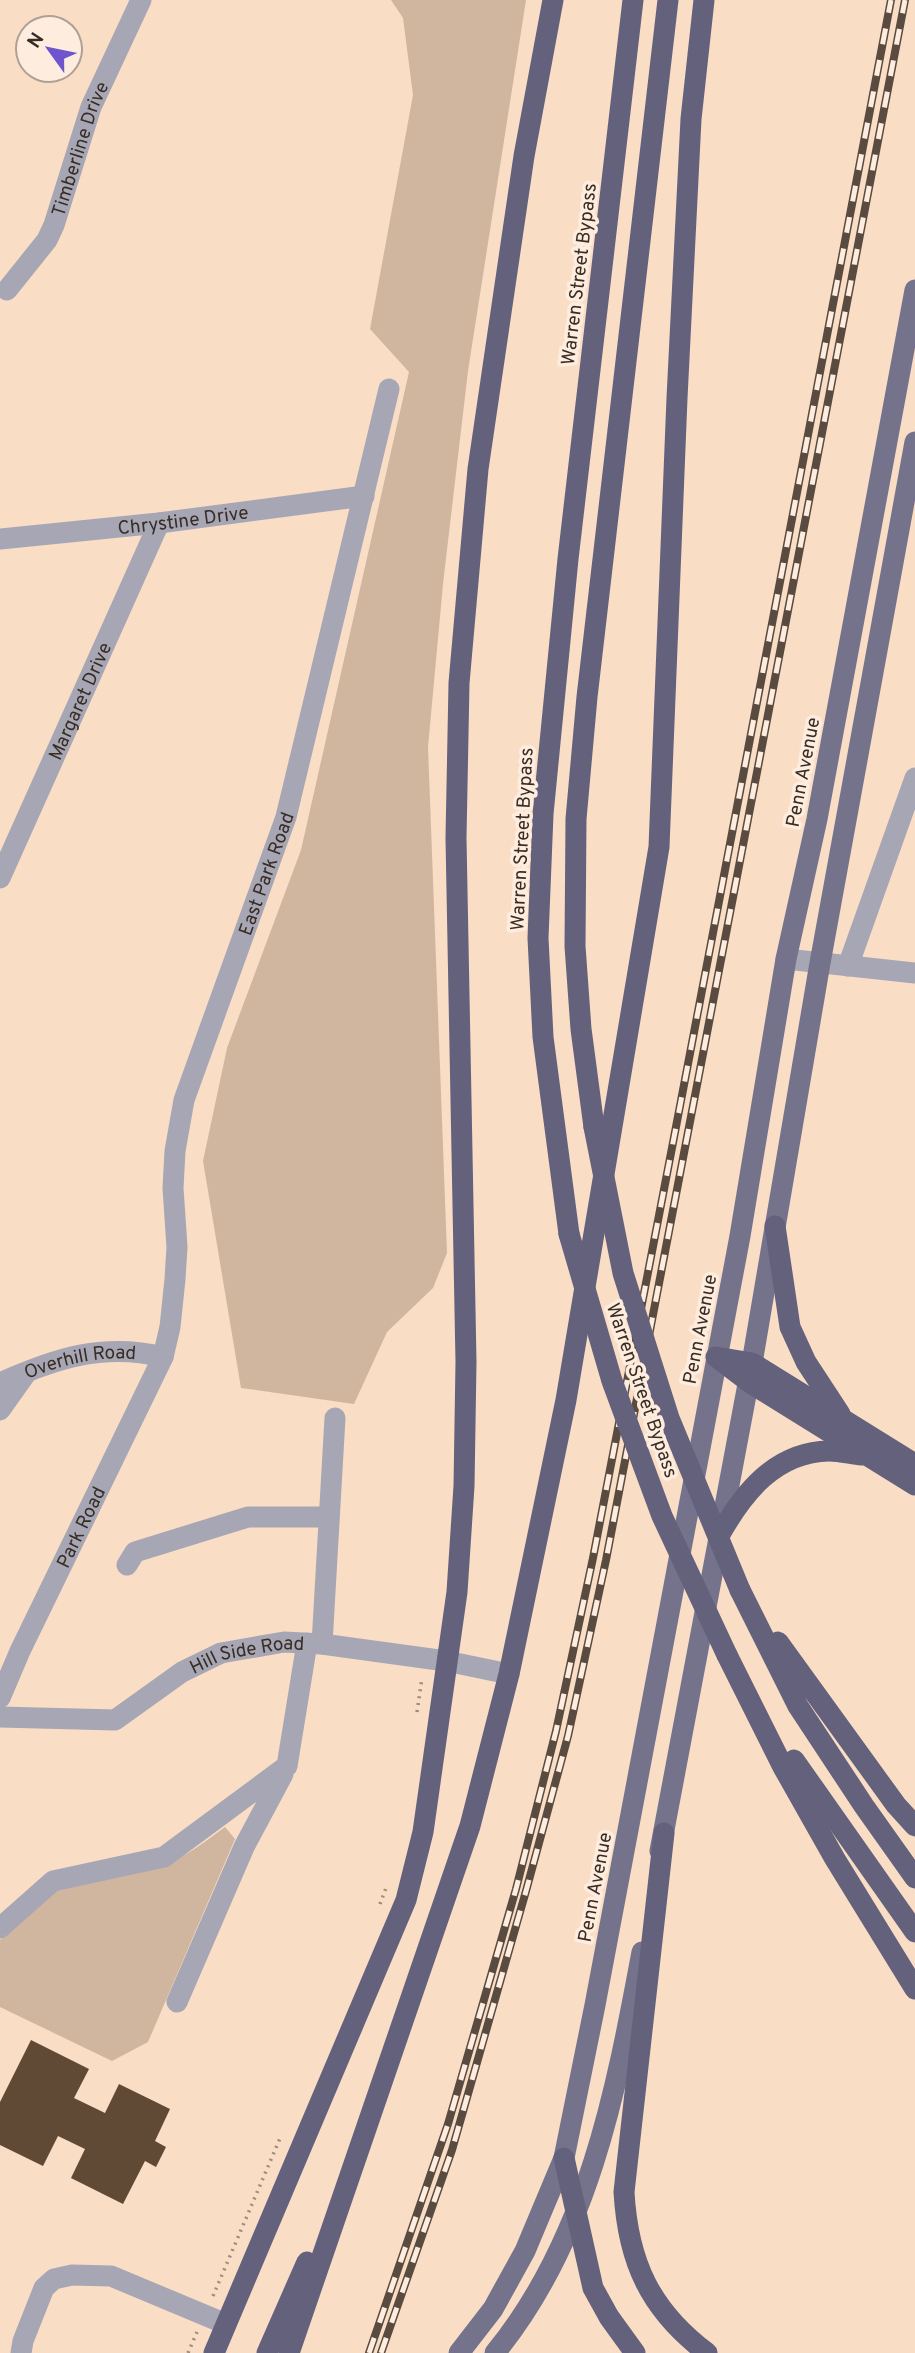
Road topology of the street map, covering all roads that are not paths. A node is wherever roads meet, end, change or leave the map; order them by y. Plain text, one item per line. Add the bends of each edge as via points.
1 (141, 0) edge
2 (553, 0) edge
3 (633, 0) edge
4 (668, 0) edge
5 (704, 0) edge
6 (7, 290) dead end
7 (915, 290) edge
8 (389, 389) dead end
9 (915, 442) edge
10 (364, 496) junction
11 (159, 523) junction
12 (0, 539) edge
13 (915, 778) edge
14 (0, 878) edge
15 (786, 959) junction
16 (820, 963) junction
17 (848, 966) junction
18 (915, 973) edge
19 (775, 1226) junction
20 (163, 1357) junction
21 (716, 1357) junction
22 (28, 1370) junction
23 (750, 1373) junction
24 (0, 1383) edge
25 (0, 1410) edge
26 (335, 1418) dead end
27 (845, 1421) junction
28 (867, 1455) junction
29 (915, 1464) edge
30 (915, 1485) edge
31 (329, 1517) junction
32 (719, 1536) junction
33 (127, 1565) dead end
34 (740, 1590) junction
35 (315, 1643) junction
36 (727, 1655) junction
37 (446, 1661) junction
38 (509, 1674) junction
39 (0, 1698) edge
40 (0, 1717) edge
41 (287, 1766) junction
42 (915, 1826) edge
43 (664, 1833) junction
44 (915, 1878) edge
45 (0, 1928) edge
46 (915, 1932) edge
47 (915, 1989) edge
48 (177, 2002) dead end
49 (564, 2158) junction
50 (348, 2181) junction
51 (577, 2211) junction
52 (226, 2324) junction
53 (21, 2353) edge
54 (214, 2353) edge
55 (267, 2353) edge
56 (289, 2353) edge
57 (459, 2353) edge
58 (495, 2353) edge
59 (635, 2353) edge
60 (707, 2353) edge

1 - 6 street, Timberline Drive via 91,107 54,225
2 - 37 highway via 524,156 478,469 459,683 456,838 466,1348 464,1486 457,1591
3 - 36 highway, Warren Street Bypass, bridge via 543,814 538,938 543,1037 569,1234 612,1381 662,1516
4 - 34 highway, Warren Street Bypass, bridge via 589,683 576,819 575,946 594,1127 624,1273 669,1418
5 - 38 highway via 691,119 659,847 566,1401
7 - 15 main road, Penn Avenue
8 - 10 street, East Park Road
9 - 16 main road
10 - 11 street, Chrystine Drive
10 - 20 street, East Park Road via 286,817 184,1100 173,1188 175,1279
11 - 12 street, Chrystine Drive
11 - 14 street, Margaret Drive
13 - 17 street
15 - 16 street
15 - 21 main road, Penn Avenue
16 - 17 street
16 - 19 main road
17 - 18 street
19 - 23 main road
19 - 27 highway via 790,1327 806,1362
20 - 22 street, Overhill Road via 139,1351 78,1354
20 - 39 street, Park Road
21 - 23 highway
21 - 49 main road, Penn Avenue
22 - 24 street, Overhill Road
22 - 25 street
23 - 27 highway
23 - 28 highway
23 - 32 main road
26 - 31 street
27 - 29 highway
28 - 30 highway
28 - 32 highway via 831,1451 785,1462 750,1490
31 - 33 street via 248,1517 135,1552
31 - 35 street
32 - 43 main road
34 - 42 highway
34 - 44 highway via 798,1706
35 - 37 street, Hill Side Road
35 - 40 street, Hill Side Road via 284,1642 221,1653 182,1672 116,1720
35 - 41 street
36 - 46 highway via 803,1774
36 - 47 highway via 783,1767
37 - 38 street, Hill Side Road
37 - 52 highway via 423,1832 406,1900
38 - 50 highway via 470,1826
41 - 45 street via 164,1857 53,1881
41 - 48 street via 244,1847
43 - 51 main road via 611,2109
43 - 60 highway via 625,2215 638,2270 650,2291 671,2320
49 - 51 highway
49 - 57 main road, Penn Avenue via 526,2251 493,2309
50 - 55 highway
50 - 56 highway
51 - 58 main road via 550,2267
51 - 59 highway via 593,2288
52 - 53 street via 111,2276 72,2275 54,2279 44,2288
52 - 54 highway

